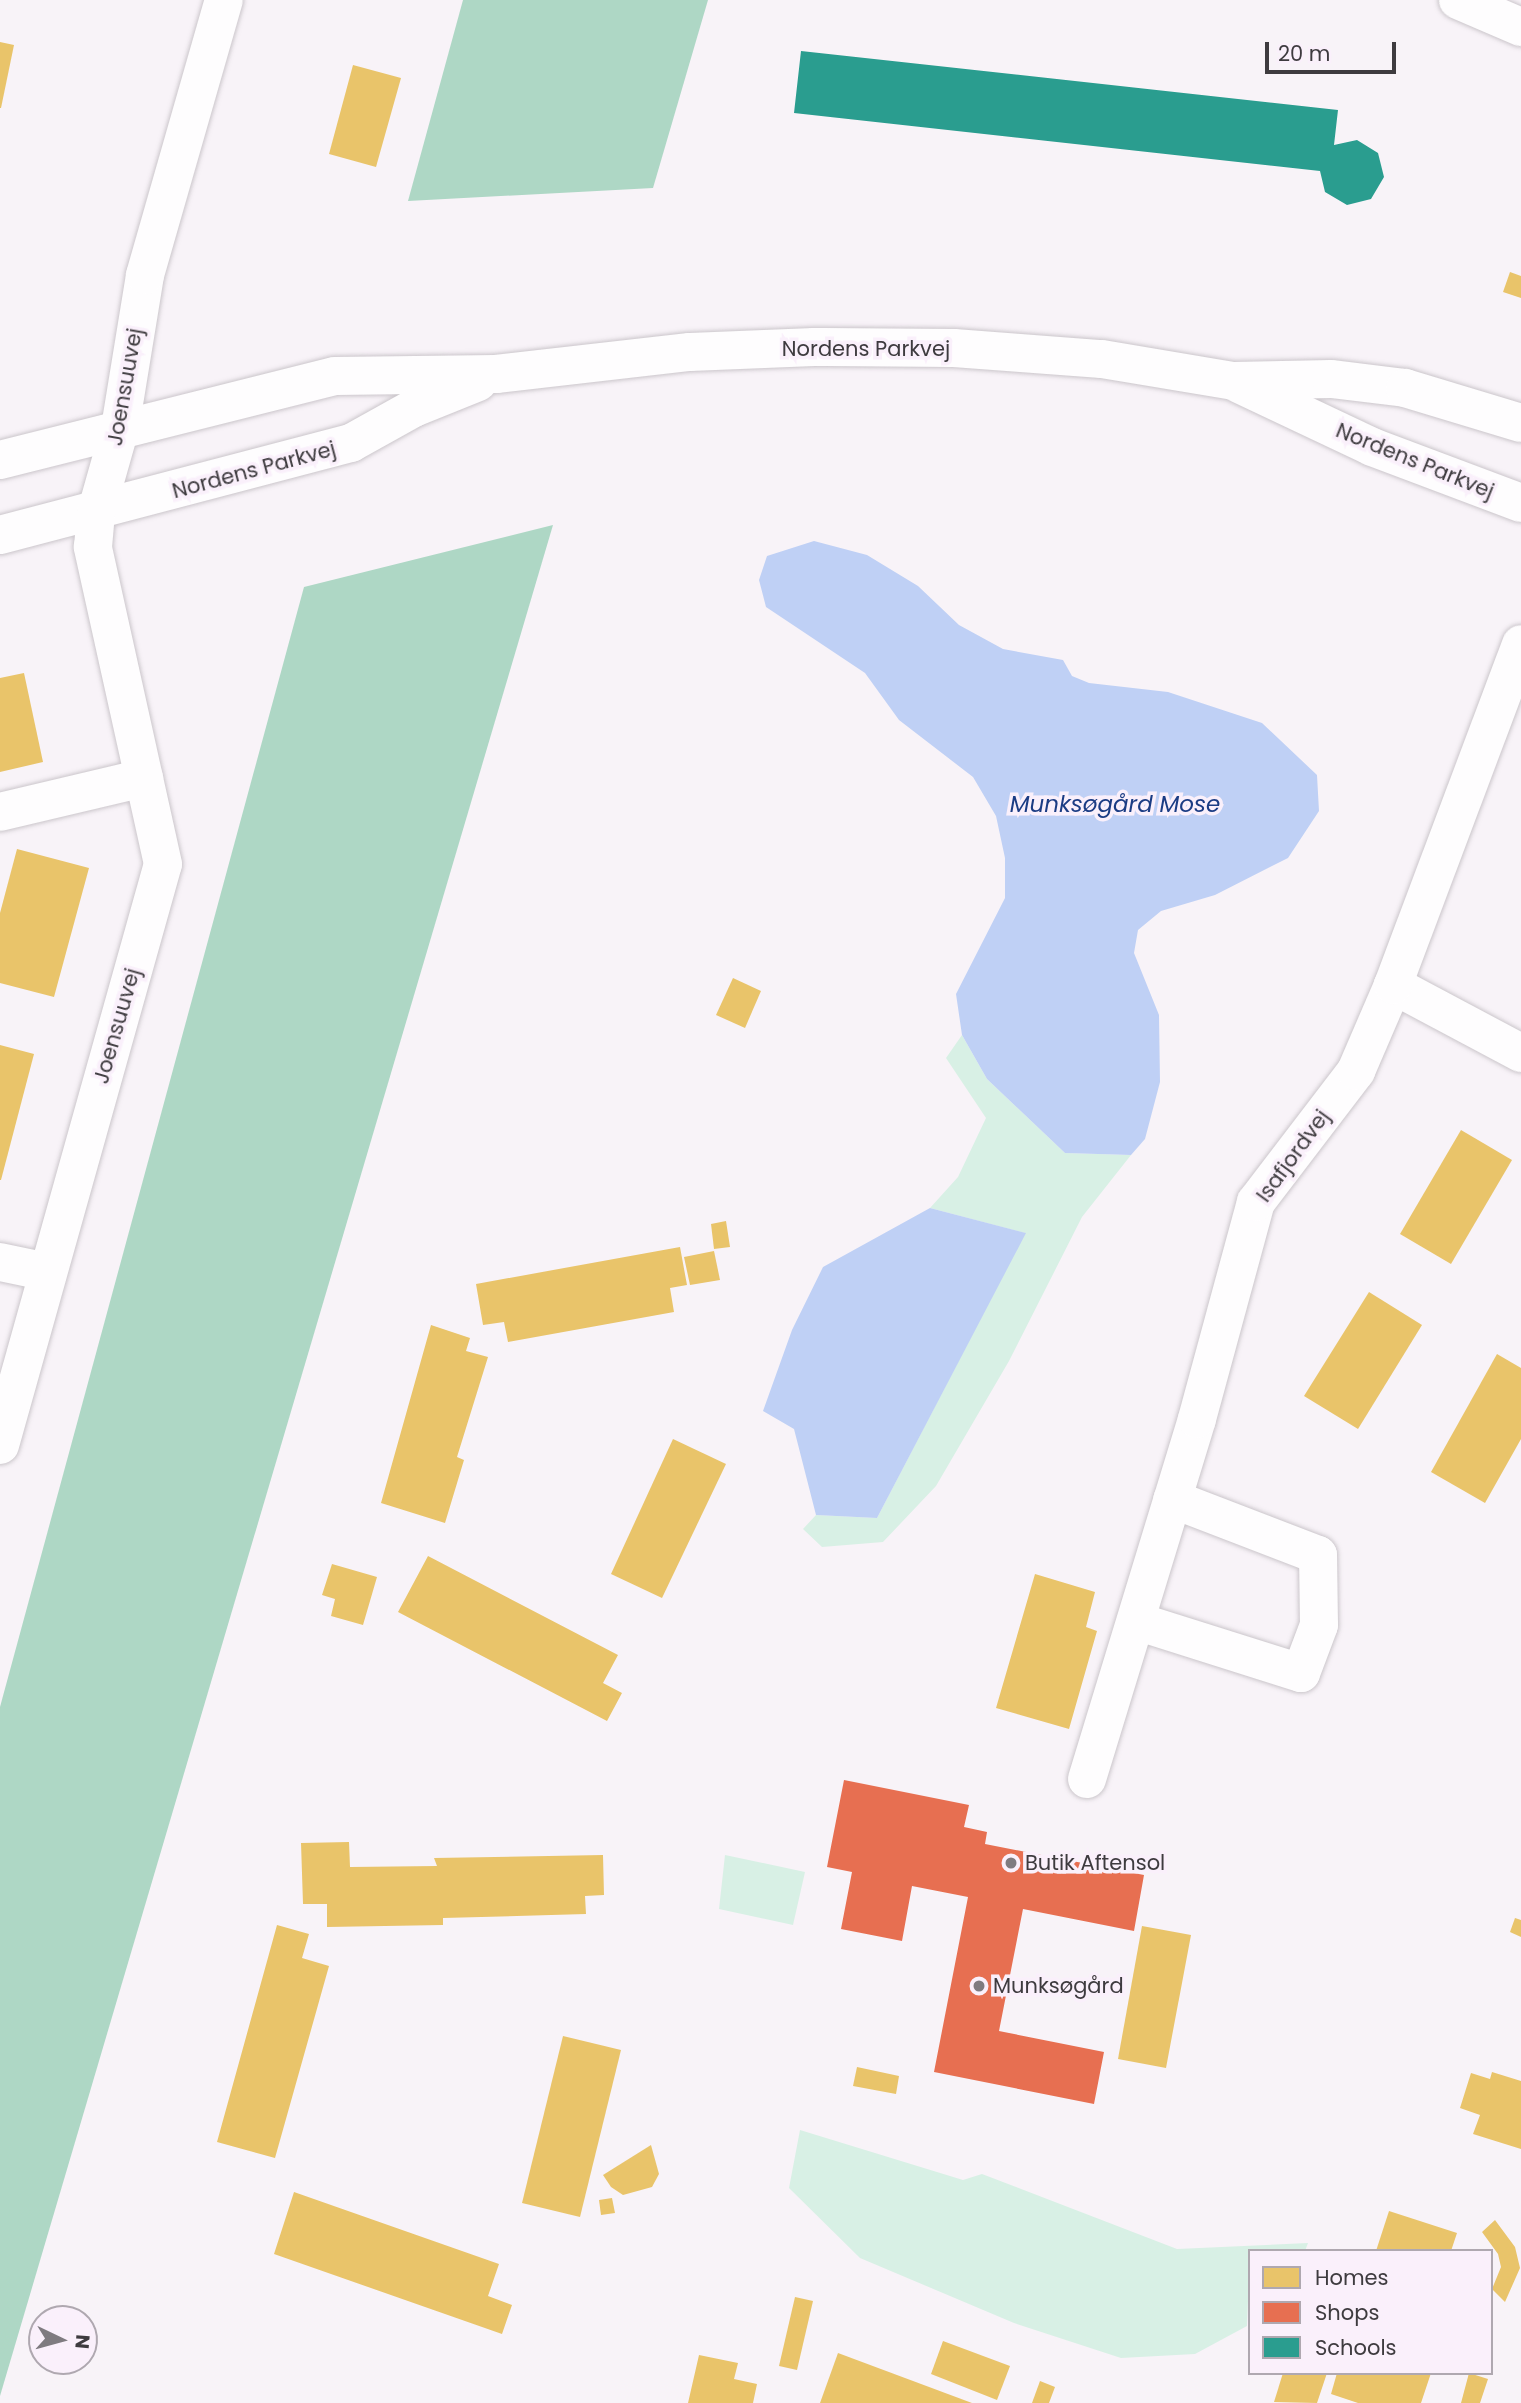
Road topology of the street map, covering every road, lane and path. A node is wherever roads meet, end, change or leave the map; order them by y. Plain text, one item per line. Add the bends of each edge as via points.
1 (224, 0) edge
2 (1458, 0) edge
3 (1521, 27) edge
4 (496, 374) junction
5 (1234, 381) junction
6 (1521, 423) edge
7 (120, 428) junction
8 (0, 460) edge
9 (1521, 503) edge
10 (96, 513) junction
11 (0, 535) edge
12 (1521, 644) edge
13 (144, 778) junction
14 (0, 812) edge
15 (1393, 985) junction
16 (1521, 1053) edge
17 (0, 1262) edge
18 (48, 1272) junction
19 (0, 1445) edge
20 (1172, 1499) junction
21 (1136, 1621) junction
22 (1087, 1779) dead end

1 - 7 street, Joensuuvej via 145,275
2 - 3 street
4 - 5 street, Nordens Parkvej via 690,352 941,348 1102,359
4 - 7 street, Nordens Parkvej via 335,376
4 - 10 street, Nordens Parkvej via 414,408 351,443
5 - 6 street, Nordens Parkvej via 1331,379 1405,388
5 - 9 street, Nordens Parkvej via 1372,447
7 - 8 street, Nordens Parkvej
7 - 10 street, Joensuuvej
10 - 11 street, Nordens Parkvej
10 - 13 street, Joensuuvej via 93,547
12 - 15 street, Isafjordvej
13 - 14 street
13 - 18 street, Joensuuvej via 163,864
15 - 16 street
15 - 20 street, Isafjordvej via 1356,1071 1256,1202
17 - 18 street
18 - 19 street, Joensuuvej
20 - 21 street
20 - 21 street via 1318,1555 1319,1625 1301,1673
21 - 22 street

